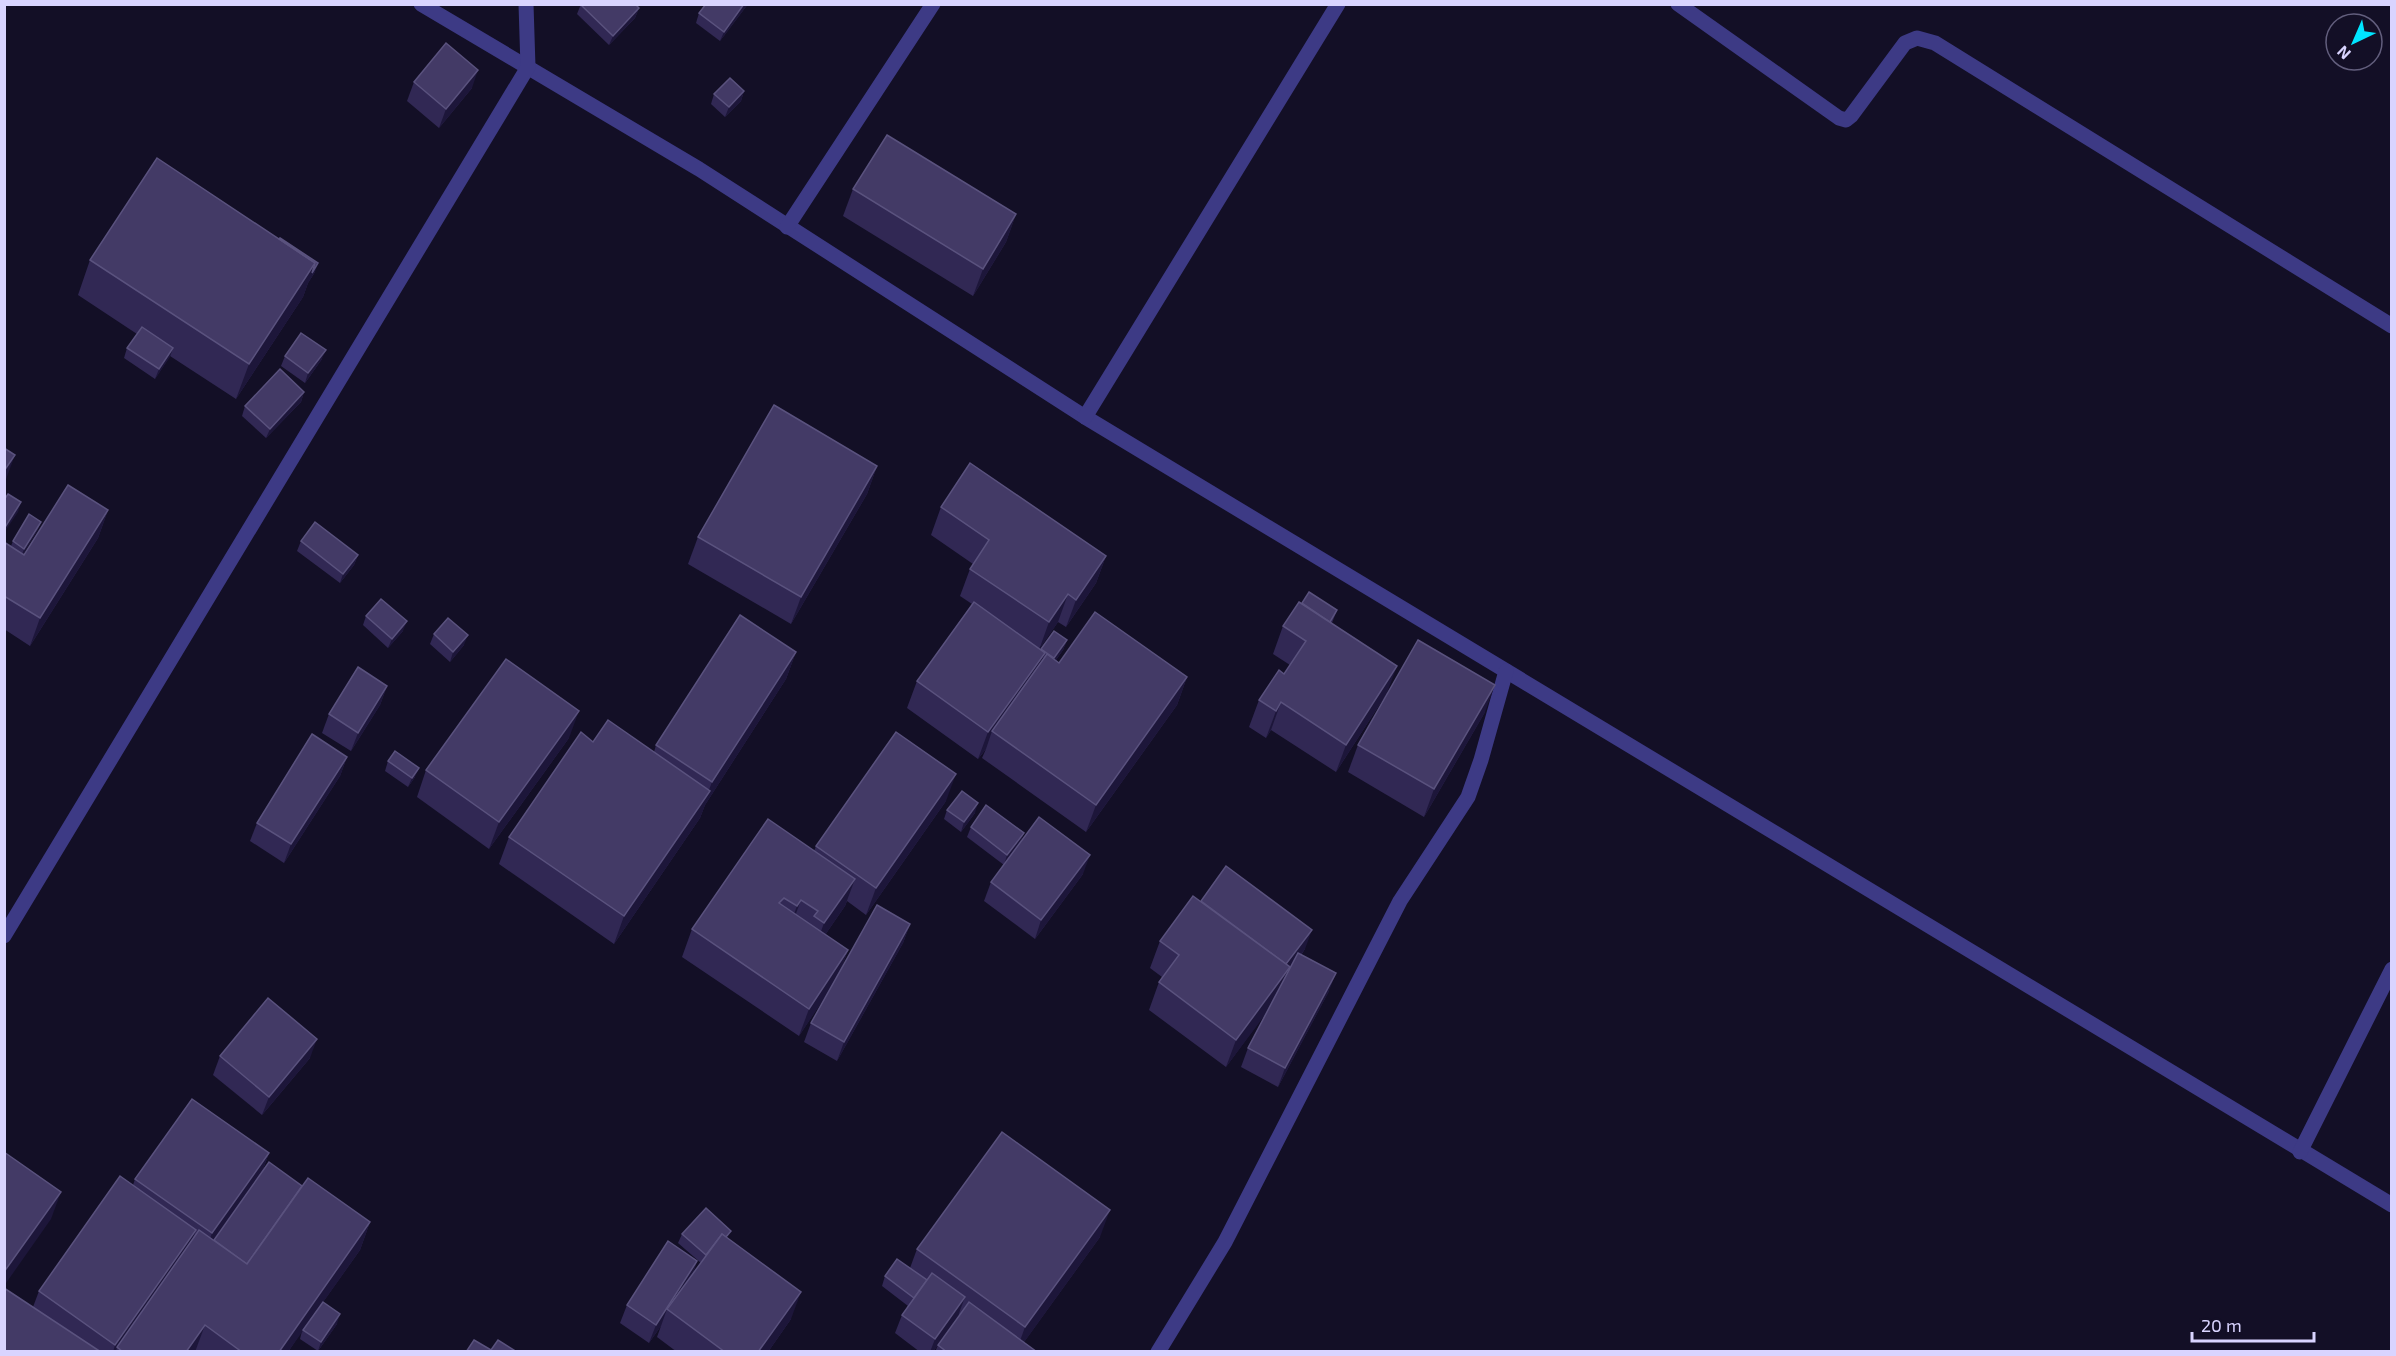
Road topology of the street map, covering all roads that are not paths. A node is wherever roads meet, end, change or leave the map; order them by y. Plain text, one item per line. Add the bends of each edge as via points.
1 (421, 4) edge
2 (526, 4) edge
3 (933, 4) edge
4 (1338, 4) edge
5 (1677, 4) edge
6 (528, 67) junction
7 (787, 227) junction
8 (2391, 326) edge
9 (1085, 417) junction
10 (1506, 671) junction
11 (4, 936) edge
12 (2391, 969) edge
13 (2300, 1152) junction
14 (2391, 1205) edge
15 (1158, 1352) edge

1 - 6 street
2 - 6 street
3 - 7 street
4 - 9 street
5 - 8 street via 1846,120 1905,43 1917,38 1935,43
6 - 7 street via 699,169
6 - 11 street
7 - 9 street
9 - 10 street
10 - 13 street
10 - 15 street via 1468,797 1400,902 1225,1242
12 - 13 street
13 - 14 street

